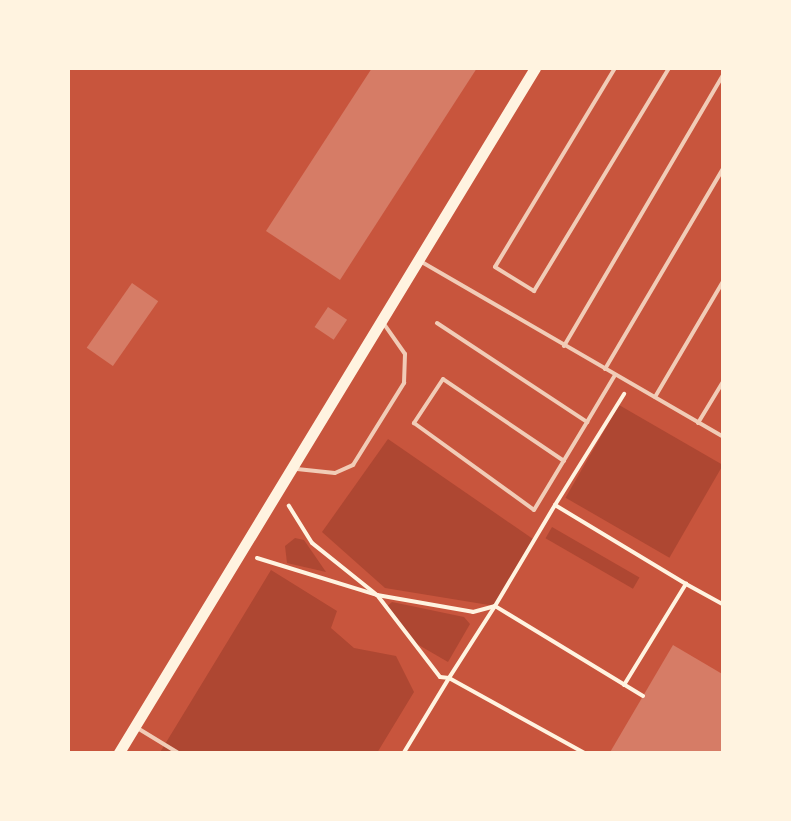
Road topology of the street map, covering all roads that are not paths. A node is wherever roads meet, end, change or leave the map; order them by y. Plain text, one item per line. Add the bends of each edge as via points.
1 (535, 68) edge
2 (615, 68) edge
3 (669, 68) edge
4 (724, 73) edge
5 (724, 167) edge
6 (420, 262) junction
7 (724, 280) edge
8 (383, 322) junction
9 (438, 323) dead end
10 (564, 346) junction
11 (605, 369) junction
12 (615, 375) junction
13 (724, 380) edge
14 (654, 398) junction
15 (587, 422) junction
16 (698, 424) junction
17 (724, 436) edge
18 (564, 461) junction
19 (292, 467) junction
20 (134, 726) junction
21 (118, 754) edge
22 (180, 754) edge

1 - 6 main road
2 - 3 lane via 496,267 534,291
4 - 10 lane
5 - 11 lane
6 - 8 main road
6 - 10 lane
7 - 14 lane
8 - 19 main road
8 - 19 lane via 408,365 354,465 326,474
9 - 15 lane
10 - 11 lane
11 - 12 lane
12 - 14 lane
12 - 15 lane
13 - 16 lane
14 - 16 lane
15 - 18 lane
16 - 17 lane
18 - 18 lane via 534,510 414,423 442,379
19 - 20 main road
20 - 21 main road
20 - 22 lane

